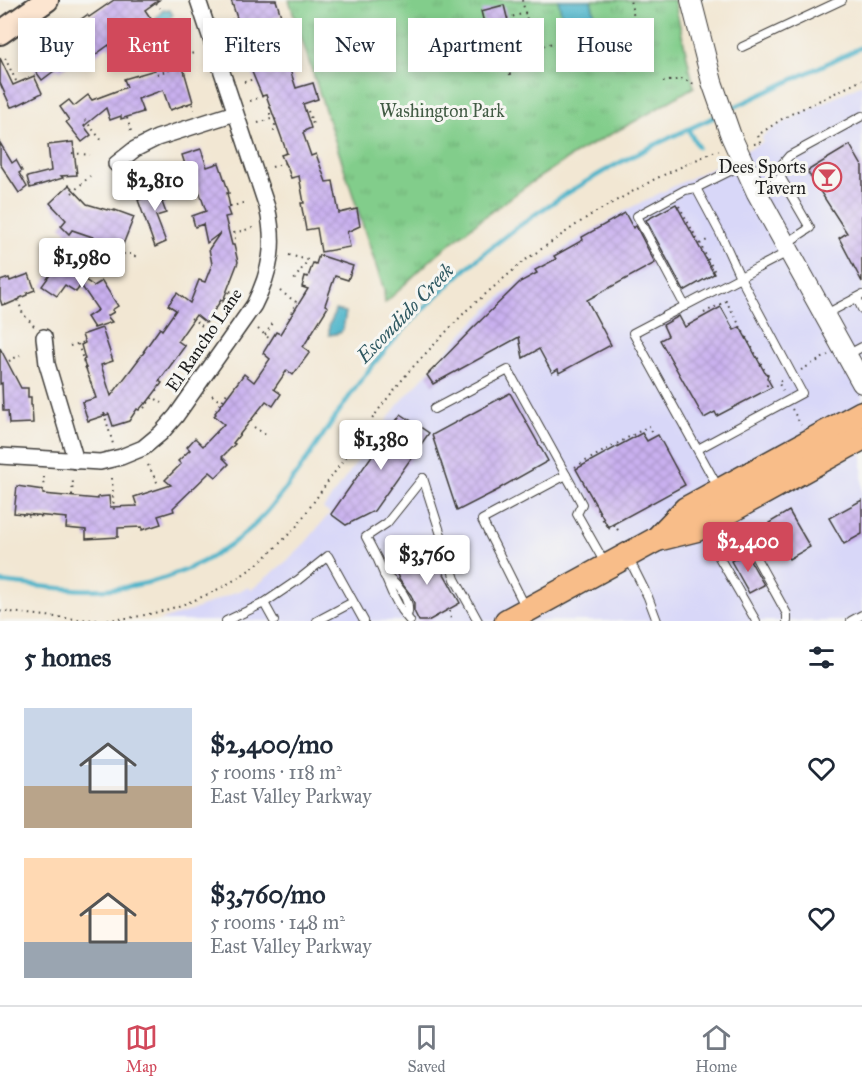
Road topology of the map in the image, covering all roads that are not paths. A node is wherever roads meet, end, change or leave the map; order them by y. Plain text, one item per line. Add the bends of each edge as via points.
1 (47, 0) edge
2 (198, 0) edge
3 (691, 0) edge
4 (842, 0) edge
5 (0, 33) edge
6 (742, 47) dead end
7 (236, 113) junction
8 (862, 116) edge
9 (737, 149) junction
10 (116, 164) dead end
11 (781, 178) junction
12 (696, 188) junction
13 (757, 193) junction
14 (787, 247) junction
15 (740, 277) junction
16 (859, 296) edge
17 (685, 306) junction
18 (862, 309) edge
19 (825, 315) junction
20 (44, 337) dead end
21 (854, 351) edge
22 (862, 383) edge
23 (434, 409) dead end
24 (862, 413) edge
25 (862, 438) edge
26 (698, 449) junction
27 (0, 456) edge
28 (76, 461) junction
29 (566, 475) junction
30 (720, 491) junction
31 (714, 530) junction
32 (657, 539) junction
33 (617, 561) junction
34 (354, 602) junction
35 (264, 603) junction
36 (862, 615) edge
37 (514, 618) edge
38 (409, 619) edge
39 (226, 621) edge
40 (274, 621) edge
41 (317, 621) edge
42 (364, 621) edge
43 (478, 621) edge
44 (657, 621) edge
45 (756, 621) edge
46 (787, 621) edge
47 (851, 621) edge

1 - 5 main road
2 - 7 street, El Rancho Lane
3 - 9 street via 705,86
4 - 6 lane
7 - 10 street via 157,138 135,148
7 - 28 street, El Rancho Lane via 271,222 272,251 263,286 254,305 161,434 143,448 121,457 100,462
8 - 11 lane via 789,156 783,163
9 - 12 lane
9 - 13 street
11 - 13 lane
11 - 14 lane via 810,228
12 - 15 lane
12 - 17 lane via 637,216
13 - 14 street
14 - 15 lane
14 - 19 street
15 - 17 lane
15 - 26 lane via 802,393
16 - 18 lane
16 - 19 lane
17 - 26 lane via 633,333
19 - 21 street
20 - 28 street via 47,364
21 - 22 street
23 - 29 lane via 508,370
24 - 30 main road
25 - 31 main road
26 - 30 lane
27 - 28 street, El Rancho Lane
29 - 33 lane via 582,504 577,514
29 - 37 lane via 482,520
30 - 32 main road via 686,509
31 - 32 main road via 697,529
31 - 45 lane via 716,552
31 - 46 lane via 750,548 787,614
32 - 33 main road
33 - 37 main road
33 - 44 lane via 648,597
34 - 35 lane via 328,556
34 - 41 lane
34 - 42 lane
35 - 39 lane
35 - 40 lane
36 - 47 lane
38 - 43 lane via 366,537 387,523 423,478 455,579

